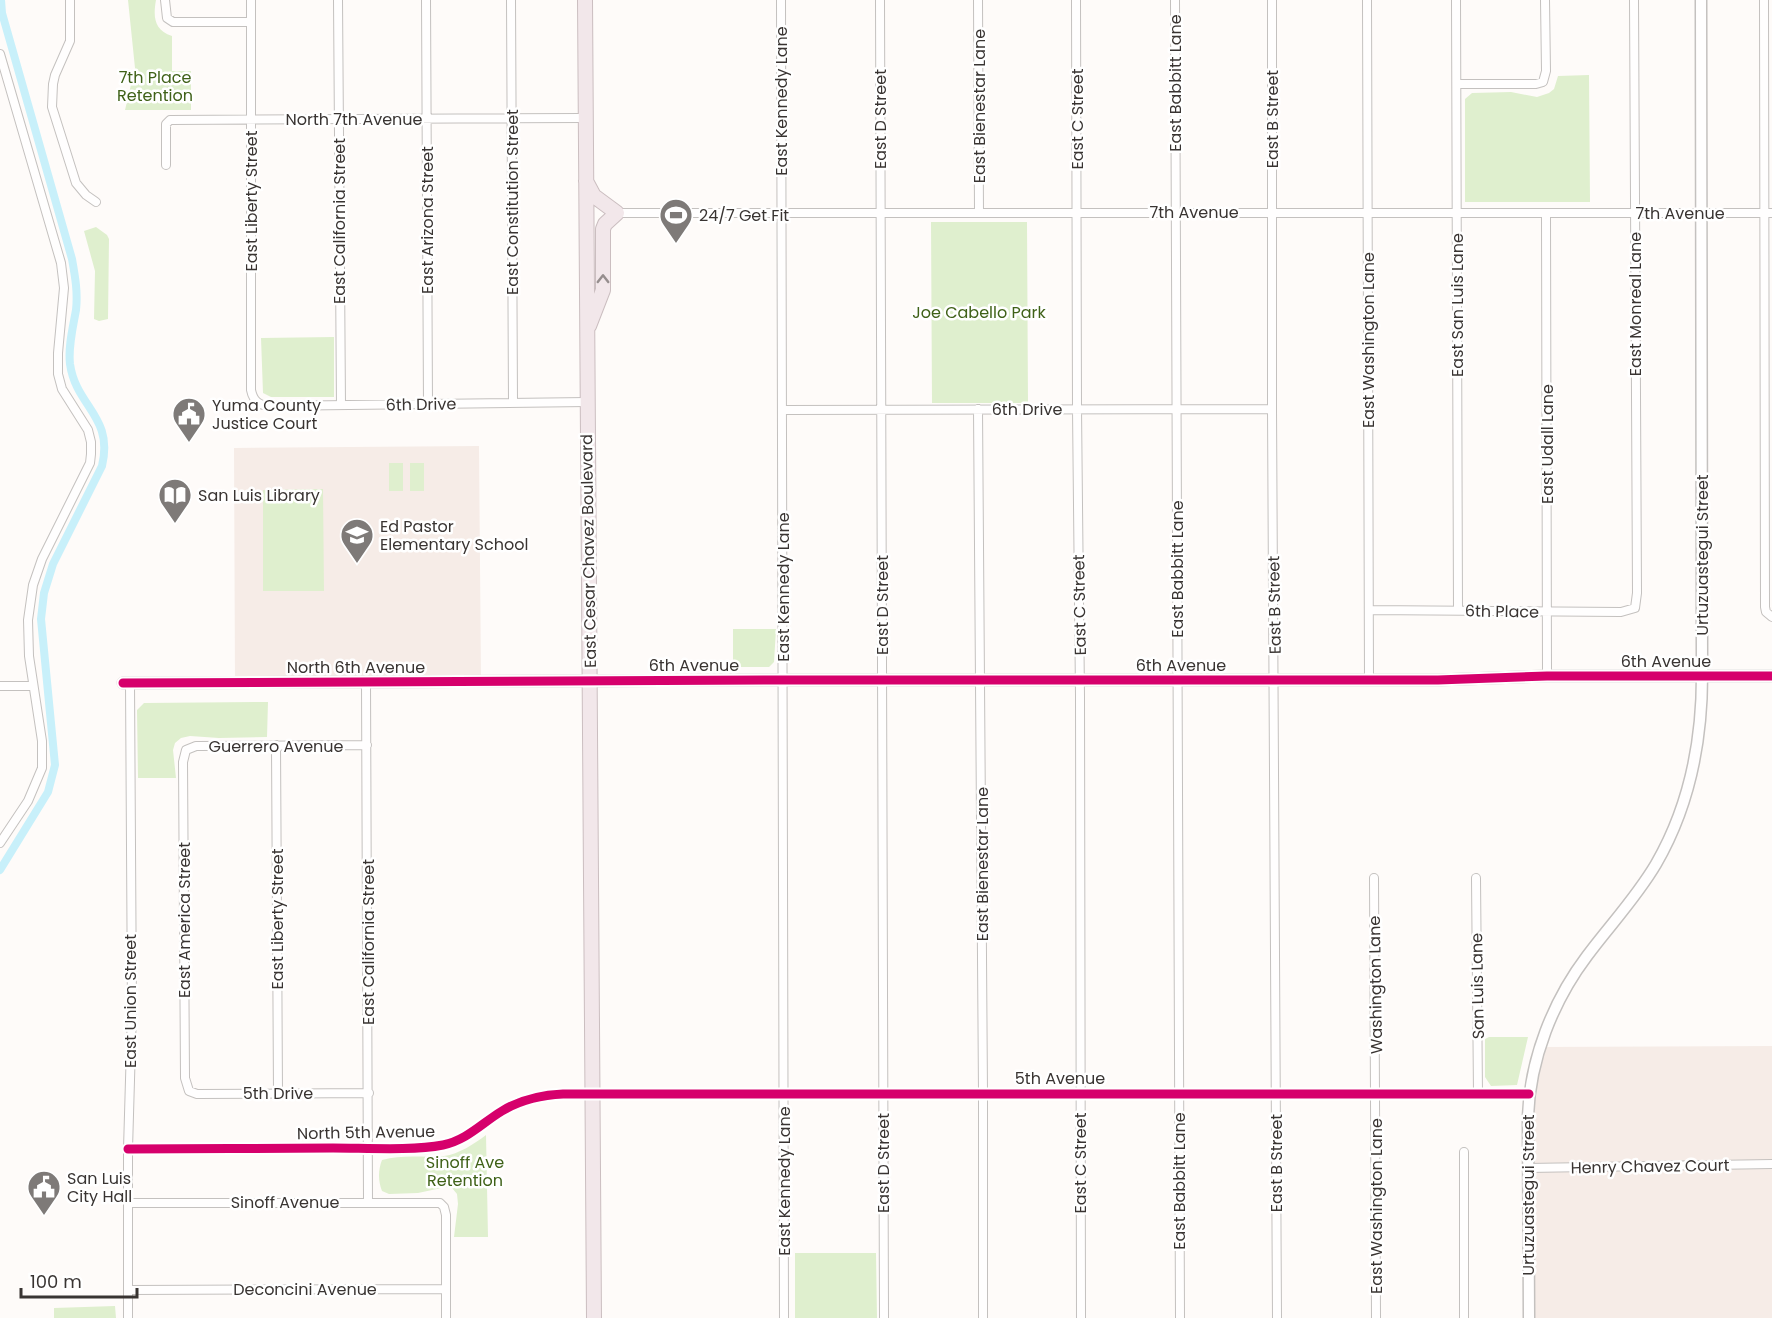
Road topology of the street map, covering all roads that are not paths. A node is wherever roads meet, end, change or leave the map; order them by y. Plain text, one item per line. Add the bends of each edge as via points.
1 (70, 0) edge
2 (165, 0) edge
3 (251, 0) edge
4 (338, 0) edge
5 (426, 0) edge
6 (511, 0) edge
7 (585, 0) edge
8 (781, 0) edge
9 (880, 0) edge
10 (978, 0) edge
11 (1076, 0) edge
12 (1174, 0) edge
13 (1272, 0) edge
14 (1367, 0) edge
15 (1456, 0) edge
16 (1545, 0) edge
17 (1634, 0) edge
18 (1701, 0) edge
19 (1764, 0) edge
20 (250, 22) junction
21 (0, 54) edge
22 (1457, 84) junction
23 (512, 118) junction
24 (585, 118) junction
25 (251, 119) junction
26 (339, 119) junction
27 (426, 119) junction
28 (166, 165) dead end
29 (585, 177) junction
30 (96, 202) dead end
31 (880, 212) junction
32 (1176, 212) junction
33 (1273, 212) junction
34 (1368, 212) junction
35 (1457, 212) junction
36 (617, 213) junction
37 (782, 213) junction
38 (979, 213) junction
39 (1077, 213) junction
40 (1546, 213) junction
41 (1635, 213) junction
42 (1702, 213) junction
43 (1768, 213) edge
44 (586, 334) junction
45 (256, 402) joint
46 (586, 402) junction
47 (513, 403) junction
48 (428, 404) junction
49 (341, 405) junction
50 (978, 409) junction
51 (1077, 409) junction
52 (1177, 409) junction
53 (1272, 409) junction
54 (783, 410) junction
55 (881, 410) junction
56 (1635, 608) joint
57 (1369, 610) junction
58 (1458, 610) junction
59 (1547, 611) junction
60 (1770, 616) edge
61 (1547, 676) junction
62 (1702, 676) junction
63 (1772, 676) edge
64 (783, 680) junction
65 (882, 680) junction
66 (981, 680) junction
67 (1080, 680) junction
68 (1177, 680) junction
69 (1275, 680) junction
70 (1369, 680) junction
71 (366, 681) junction
72 (589, 681) junction
73 (127, 683) joint
74 (0, 686) edge
75 (33, 686) junction
76 (367, 745) junction
77 (276, 746) junction
78 (186, 750) joint
79 (0, 843) edge
80 (1374, 878) dead end
81 (1476, 878) dead end
82 (189, 1091) joint
83 (369, 1093) junction
84 (591, 1093) junction
85 (783, 1093) junction
86 (884, 1093) junction
87 (1080, 1093) junction
88 (1179, 1093) junction
89 (1376, 1093) junction
90 (278, 1094) junction
91 (983, 1094) junction
92 (1276, 1094) junction
93 (1478, 1094) junction
94 (1529, 1094) junction
95 (368, 1148) junction
96 (128, 1149) junction
97 (1464, 1152) dead end
98 (1772, 1164) edge
99 (1528, 1168) junction
100 (368, 1202) junction
101 (128, 1203) junction
102 (446, 1289) junction
103 (128, 1290) junction
104 (128, 1318) edge
105 (447, 1318) edge
106 (594, 1318) edge
107 (784, 1318) edge
108 (884, 1318) edge
109 (983, 1318) edge
110 (1081, 1318) edge
111 (1180, 1318) edge
112 (1277, 1318) edge
113 (1376, 1318) edge
114 (1464, 1318) edge
115 (1528, 1318) edge

1 - 30 street via 70,41 55,75 52,107 76,183
2 - 20 street via 169,20 178,24
3 - 20 street, East Liberty Street
4 - 26 street, East California Street
5 - 27 street, East Arizona Street
6 - 23 street, East Constitution Street
7 - 24 highway, East Cesar Chavez Boulevard
8 - 37 street, East Kennedy Lane
9 - 31 street, East D Street
10 - 38 street, East Bienestar Lane
11 - 39 street, East C Street
12 - 32 street, East Babbitt Lane
13 - 33 street, East B Street
14 - 34 street, East Washington Lane
15 - 22 street, East San Luis Lane
16 - 22 street via 1543,82
17 - 41 street, East Monreal Lane
18 - 42 street, Urtuzuastegui Street
19 - 43 street
20 - 25 street, East Liberty Street
21 - 75 street via 61,262 64,288 58,374 62,389 92,442 90,464 33,585 28,620
22 - 35 street, East San Luis Lane
23 - 24 street, North 7th Avenue
23 - 27 street, North 7th Avenue
23 - 47 street, East Constitution Street
24 - 29 highway, East Cesar Chavez Boulevard
25 - 26 street, North 7th Avenue
25 - 28 street, North 7th Avenue via 168,121
25 - 45 street, East Liberty Street via 251,390
26 - 27 street, North 7th Avenue
26 - 49 street, East California Street
27 - 48 street, East Arizona Street
29 - 36 highway via 594,196
29 - 44 highway, East Cesar Chavez Boulevard
31 - 37 street, 7th Avenue
31 - 38 street, 7th Avenue
31 - 55 street, East D Street
32 - 33 street, 7th Avenue
32 - 39 street, 7th Avenue
32 - 52 street, East Babbitt Lane
33 - 34 street, 7th Avenue
33 - 53 street, East B Street
34 - 35 street, 7th Avenue
34 - 57 street, East Washington Lane
35 - 40 street, 7th Avenue
35 - 58 street, East San Luis Lane
36 - 37 street, 7th Avenue
44 -> 36 highway via 603,290 603,229
37 - 54 street, East Kennedy Lane
38 - 39 street, 7th Avenue
39 - 51 street, East C Street
40 - 41 street, 7th Avenue
40 - 59 street, East Udall Lane
41 - 42 street, 7th Avenue
41 - 56 street, East Monreal Lane
42 - 43 street, 7th Avenue
42 - 62 street, Urtuzuastegui Street
43 - 60 street via 1766,607
44 - 46 highway, East Cesar Chavez Boulevard
45 - 49 street, 6th Drive via 268,406
46 - 47 street, 6th Drive
46 - 72 highway, East Cesar Chavez Boulevard
47 - 48 street, 6th Drive
48 - 49 street, 6th Drive
50 - 51 street, 6th Drive
50 - 55 street, 6th Drive
50 - 66 street, East Bienestar Lane
51 - 52 street, 6th Drive
51 - 67 street, East C Street
52 - 53 street, 6th Drive
52 - 68 street, East Babbitt Lane
53 - 69 street, East B Street
54 - 55 street, 6th Drive
54 - 64 street, East Kennedy Lane
55 - 65 street, East D Street
56 - 59 street, 6th Place via 1621,612
57 - 58 street, 6th Place
57 - 70 street, East Washington Lane
58 - 59 street, 6th Place
59 - 61 street, East Udall Lane
61 - 62 street, 6th Avenue
61 - 70 street, 6th Avenue
62 - 63 street, 6th Avenue
62 - 94 street, Urtuzuastegui Street via 1702,707 1692,774 1667,842 1646,880 1565,991 1541,1047
64 - 65 street, 6th Avenue
64 - 72 street, 6th Avenue
64 - 85 street, East Kennedy Lane
65 - 66 street, 6th Avenue
65 - 86 street, East D Street
66 - 67 street, 6th Avenue
66 - 91 street, East Bienestar Lane
67 - 68 street, 6th Avenue
67 - 87 street, East C Street
68 - 69 street, 6th Avenue
68 - 88 street, East Babbitt Lane
69 - 70 street, 6th Avenue
69 - 92 street, East B Street
71 - 72 street, North 6th Avenue
71 - 73 street, North 6th Avenue
71 - 76 street, East California Street
72 - 84 highway, East Cesar Chavez Boulevard
73 - 96 street, East Union Street via 132,1011
74 - 75 street
75 - 79 street via 42,768 28,801
76 - 77 street, Guerrero Avenue
76 - 83 street, East California Street
77 - 78 street, Guerrero Avenue via 196,746
77 - 90 street, East Liberty Street
78 - 82 street, East America Street via 185,1078
80 - 89 street, Washington Lane
81 - 93 street, San Luis Lane
82 - 90 street, 5th Drive
83 - 90 street, 5th Drive
83 - 95 street, East California Street
84 - 85 street, 5th Avenue
84 - 95 street, North 5th Avenue via 534,1098 502,1111 459,1140 444,1145
84 - 106 highway, East Cesar Chavez Boulevard
85 - 86 street, 5th Avenue
85 - 107 street, East Kennedy Lane
86 - 91 street, 5th Avenue
86 - 108 street, East D Street
87 - 88 street, 5th Avenue
87 - 91 street, 5th Avenue
87 - 110 street, East C Street
88 - 92 street, 5th Avenue
88 - 111 street, East Babbitt Lane
89 - 92 street, 5th Avenue
89 - 93 street, 5th Avenue
89 - 113 street, East Washington Lane
91 - 109 street, East Bienestar Lane
92 - 112 street, East B Street
93 - 94 street, 5th Avenue
94 - 99 street, Urtuzuastegui Street
95 - 96 street, North 5th Avenue
95 - 100 street, East California Street
96 - 101 street, East Union Street
97 - 114 street
98 - 99 street, Henry Chavez Court
99 - 115 street, Urtuzuastegui Street
100 - 101 street, Sinoff Avenue
100 - 102 street, Sinoff Avenue via 442,1204 446,1215
101 - 103 street, East Union Street
102 - 103 street, Deconcini Avenue
102 - 105 street
103 - 104 street, East Union Street

